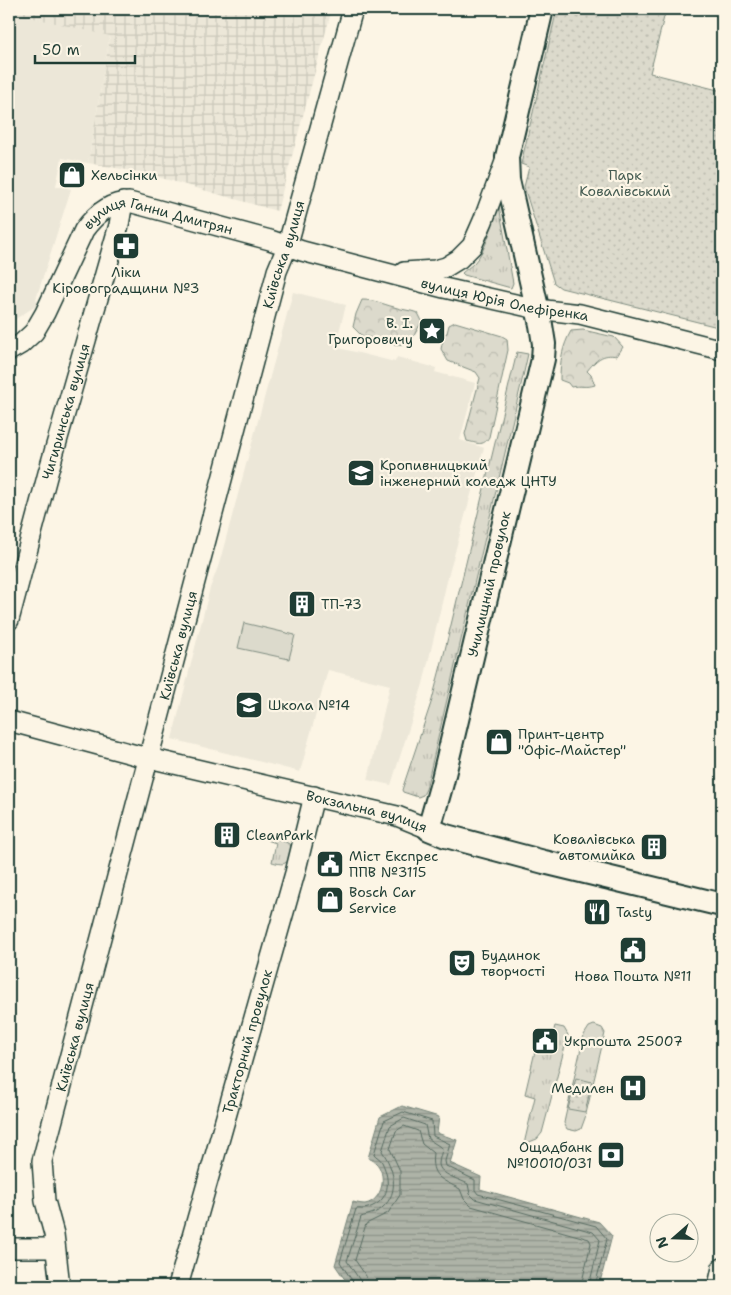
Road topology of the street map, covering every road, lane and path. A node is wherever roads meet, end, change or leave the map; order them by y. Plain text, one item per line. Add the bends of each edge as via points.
1 (353, 9) edge
2 (542, 9) edge
3 (507, 158) junction
4 (123, 202) junction
5 (287, 247) junction
6 (383, 272) junction
7 (537, 308) junction
8 (722, 350) edge
9 (9, 352) edge
10 (9, 620) edge
11 (9, 721) edge
12 (148, 757) junction
13 (314, 796) junction
14 (429, 829) junction
15 (722, 906) edge
16 (9, 1248) edge
17 (55, 1248) junction
18 (722, 1268) edge
19 (60, 1286) edge
20 (178, 1286) edge
21 (718, 1286) edge

1 - 5 street, Київська вулиця
2 - 3 main road, Училищний провулок
3 - 6 street via 477,236 459,259 436,270
3 - 7 main road, Училищний провулок via 508,180
4 - 5 street, вулиця Ганни Дмитрян
4 - 9 street, вулиця Ганни Дмитрян via 109,206 92,219 34,332
4 - 10 street, Чигиринська вулиця
5 - 6 street, вулиця Юрія Олефіренка
5 - 12 street, Київська вулиця via 277,271
6 - 7 street, вулиця Юрія Олефіренка
7 - 8 street, вулиця Юрія Олефіренка via 580,314
7 - 14 main road, Училищний провулок via 544,344 543,359
11 - 12 street, Вокзальна вулиця
12 - 13 street, Вокзальна вулиця
12 - 17 street, Київська вулиця via 42,1161 45,1201
13 - 14 street, Вокзальна вулиця via 397,816
13 - 20 street, Тракторний провулок
14 - 15 main road, Вокзальна вулиця via 544,862
16 - 17 street
17 - 19 street, Київська вулиця
18 - 21 street

